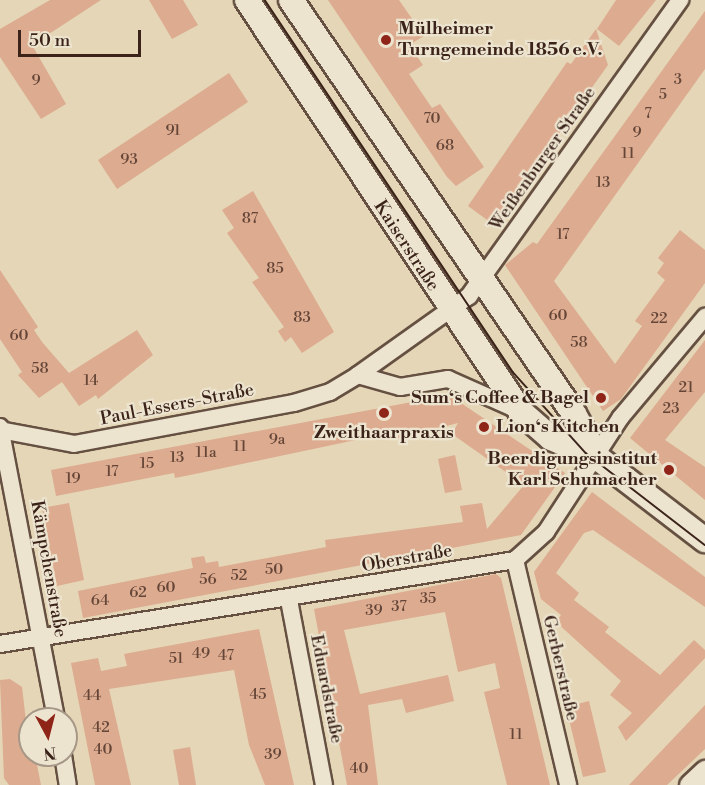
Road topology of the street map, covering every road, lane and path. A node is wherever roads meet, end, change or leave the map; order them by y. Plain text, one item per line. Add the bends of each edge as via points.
1 (247, 0) edge
2 (291, 0) edge
3 (680, 0) edge
4 (480, 281) junction
5 (449, 312) junction
6 (705, 317) edge
7 (358, 375) junction
8 (520, 411) junction
9 (1, 429) edge
10 (598, 458) junction
11 (705, 540) edge
12 (515, 560) junction
13 (290, 600) junction
14 (41, 637) junction
15 (0, 644) edge
16 (54, 707) edge
17 (65, 767) edge
18 (705, 771) edge
19 (68, 785) edge
20 (324, 785) edge
21 (568, 785) edge
22 (690, 785) edge

1 - 5 main road, Kaiserstraße
2 - 4 main road, Kaiserstraße
3 - 4 street, Weißenburger Straße
4 - 5 street, Weißenburger Straße
4 - 10 main road, Kaiserstraße via 574,414
5 - 7 street, Paul-Essers-Straße
5 - 8 main road, Kaiserstraße
6 - 10 street via 621,417
7 - 8 street via 400,387 448,378
7 - 9 street, Paul-Essers-Straße via 330,392 294,403 74,444
8 - 10 main road, Kaiserstraße via 551,438
9 - 14 street, Kämpchenstraße
10 - 11 main road, Kaiserstraße
10 - 12 street via 546,532
12 - 13 street, Oberstraße
12 - 21 street, Gerberstraße
13 - 14 street, Oberstraße via 263,599
13 - 20 street, Eduardstraße
14 - 15 street, Oberstraße
14 - 16 street, Kämpchenstraße
17 - 19 street
18 - 22 street

